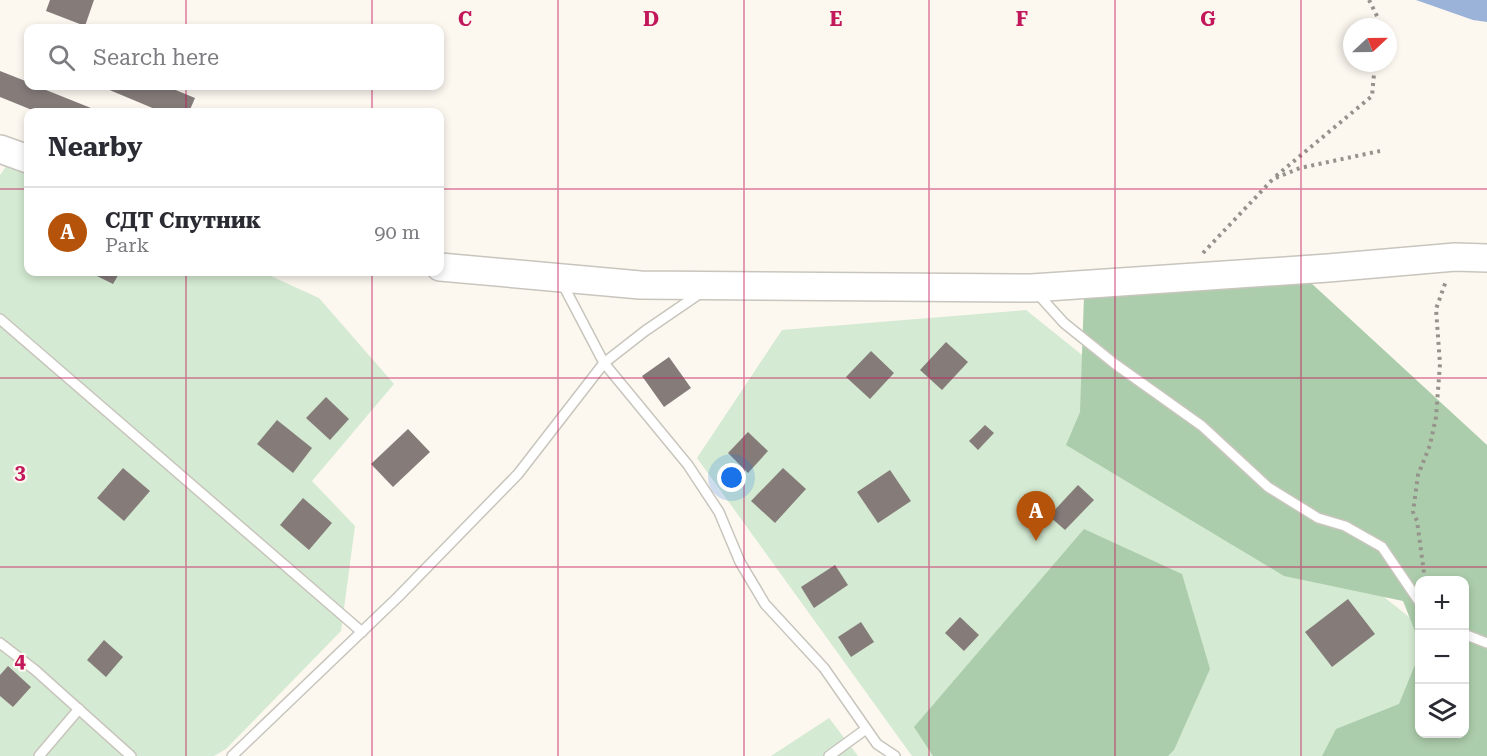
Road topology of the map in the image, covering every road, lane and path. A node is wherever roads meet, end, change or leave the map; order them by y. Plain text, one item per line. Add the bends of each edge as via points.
1 (1369, 0) edge
2 (1378, 18) edge
3 (1374, 72) edge
4 (0, 149) edge
5 (1380, 151) dead end
6 (24, 158) edge
7 (1273, 179) junction
8 (1455, 257) junction
9 (1487, 258) edge
10 (444, 267) edge
11 (559, 278) junction
12 (1179, 278) junction
13 (711, 286) junction
14 (1032, 288) junction
15 (0, 319) edge
16 (604, 363) junction
17 (1424, 576) edge
18 (1415, 597) edge
19 (362, 632) junction
20 (1469, 636) edge
21 (0, 643) edge
22 (1487, 643) edge
23 (79, 709) junction
24 (866, 729) junction
25 (39, 756) edge
26 (131, 756) edge
27 (232, 756) edge
28 (829, 756) edge
29 (895, 756) edge

1 - 2 path
3 - 7 path via 1372,96
4 - 6 main road
5 - 7 path via 1300,168
7 - 12 path
8 - 9 main road
8 - 12 main road
8 - 17 path via 1436,309 1440,364 1436,417 1418,475 1413,512
10 - 11 main road
11 - 13 main road
11 - 16 lane
12 - 14 main road
13 - 14 main road
13 - 16 lane
14 - 18 lane via 1064,323 1202,426 1268,487 1318,518 1345,526 1382,547
15 - 19 lane
16 - 19 lane via 518,474
16 - 24 lane via 688,465 719,512 740,562 765,604 824,668
19 - 27 lane
20 - 22 lane
21 - 23 lane
23 - 25 lane
23 - 26 lane
24 - 28 lane
24 - 29 lane via 877,744

